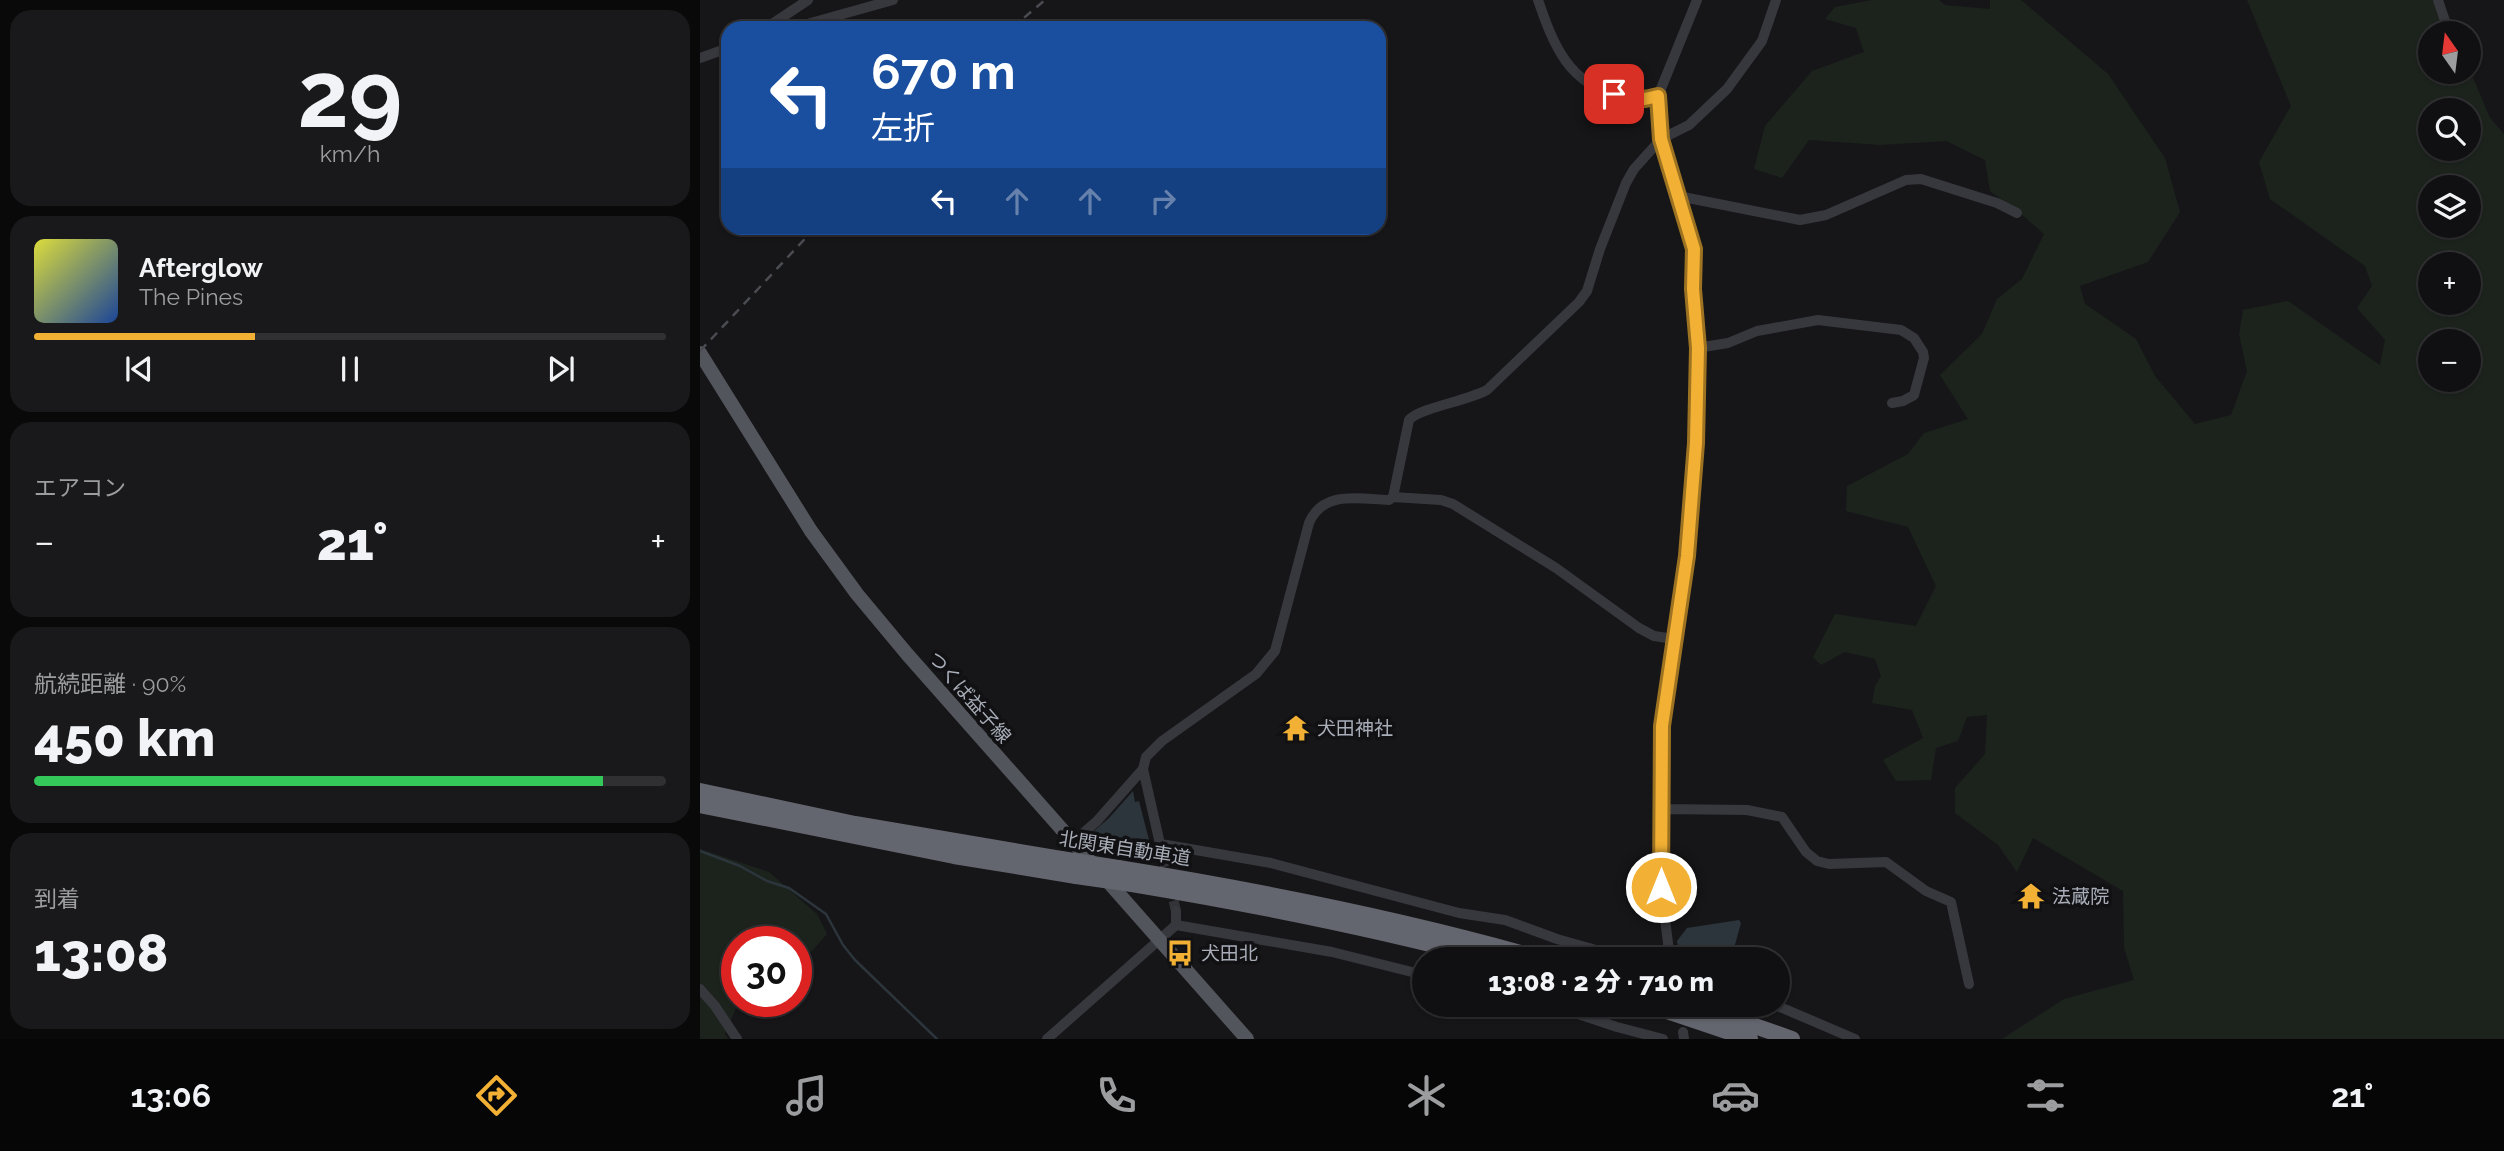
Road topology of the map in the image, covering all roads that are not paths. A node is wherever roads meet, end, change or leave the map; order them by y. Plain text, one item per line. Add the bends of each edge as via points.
1 (893, 0) edge
2 (1538, 0) edge
3 (1697, 0) edge
4 (1776, 0) edge
5 (2438, 0) edge
6 (802, 2) edge
7 (776, 21) edge
8 (818, 21) edge
9 (2445, 21) edge
10 (721, 50) edge
11 (700, 58) edge
12 (1658, 96) junction
13 (1661, 139) junction
14 (1678, 197) junction
15 (2017, 213) dead end
16 (1698, 348) junction
17 (700, 353) edge
18 (1892, 403) dead end
19 (1393, 497) junction
20 (1674, 639) junction
21 (1143, 769) junction
22 (700, 791) edge
23 (700, 805) edge
24 (1662, 809) junction
25 (1073, 842) junction
26 (1161, 844) junction
27 (1163, 857) tunnel mouth
28 (1176, 911) tunnel mouth
29 (1176, 925) junction
30 (1160, 941) junction
31 (1439, 947) edge
32 (1496, 947) edge
33 (1585, 947) edge
34 (1668, 947) edge
35 (1412, 972) edge
36 (1969, 984) dead end
37 (700, 989) edge
38 (1790, 1011) edge
39 (1587, 1017) edge
40 (1685, 1017) edge
41 (1729, 1017) edge
42 (737, 1039) edge
43 (1047, 1039) edge
44 (1247, 1039) edge
45 (1663, 1039) edge
46 (1750, 1039) edge
47 (1792, 1039) edge
48 (1855, 1039) edge

1 - 8 street
2 - 12 street via 1557,47 1580,79 1614,94 1645,99
3 - 12 street
4 - 13 street via 1762,41 1727,89 1689,125
5 - 9 street
6 - 7 street
10 - 11 street
12 - 13 street
13 - 14 street
13 - 19 street via 1626,183 1579,302 1487,390 1417,413 1409,420
14 - 15 street via 1800,220 1826,215 1906,180 1921,179
14 - 16 street via 1694,249
16 - 18 street via 1818,320 1901,330 1914,338 1924,358 1914,395
16 - 20 street via 1687,556
17 - 25 main road, つくば益子線 via 856,594
19 - 20 street via 1453,504 1556,568 1639,628
19 - 21 street via 1332,500 1317,510 1309,523 1275,651 1256,674 1162,741 1146,757
20 - 24 street via 1662,726
21 - 25 street
21 - 26 street
22 - 32 highway, 北関東自動車道, bridge via 868,826 1284,897
23 - 31 highway, 北関東自動車道, bridge via 954,856 1298,914
24 - 34 street via 1661,887
24 - 36 street via 1747,810 1782,817 1817,861 1886,862 1926,891 1951,902
25 - 30 main road, つくば益子線
26 - 27 street
26 - 33 street via 1271,863 1459,913 1505,920
28 - 29 street
29 - 30 street
29 - 35 street
30 - 43 street
30 - 44 main road, つくば益子線
37 - 42 street
38 - 48 street
39 - 45 street
40 - 46 highway
41 - 47 highway

